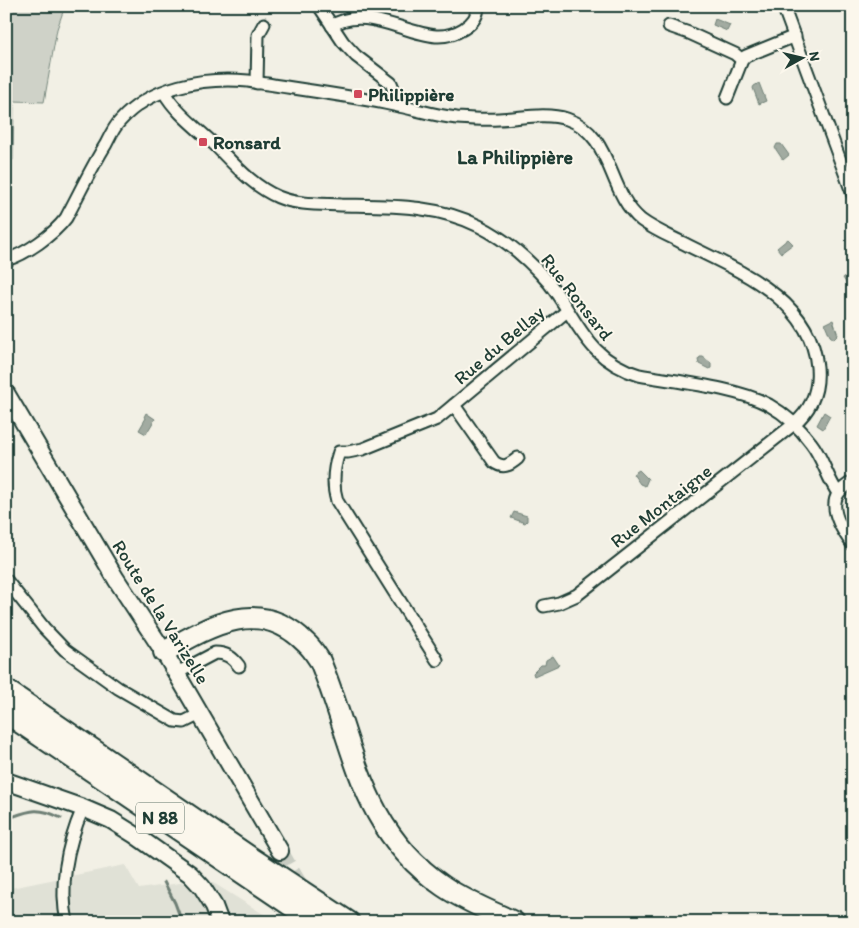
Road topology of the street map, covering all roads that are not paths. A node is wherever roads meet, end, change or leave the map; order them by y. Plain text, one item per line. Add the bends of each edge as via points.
1 (319, 6) edge
2 (478, 6) edge
3 (783, 6) edge
4 (264, 24) dead end
5 (332, 26) junction
6 (669, 26) dead end
7 (795, 36) junction
8 (742, 60) junction
9 (257, 83) junction
10 (164, 92) junction
11 (726, 98) dead end
12 (394, 104) junction
13 (853, 195) edge
14 (6, 260) edge
15 (567, 311) junction
16 (6, 393) edge
17 (454, 405) junction
18 (794, 424) junction
19 (518, 458) dead end
20 (853, 481) edge
21 (838, 493) junction
22 (853, 545) edge
23 (6, 580) edge
24 (544, 606) dead end
25 (164, 652) junction
26 (437, 660) dead end
27 (239, 666) dead end
28 (176, 673) junction
29 (6, 690) edge
30 (6, 713) edge
31 (200, 714) junction
32 (6, 781) edge
33 (83, 808) junction
34 (280, 852) tunnel mouth
35 (67, 922) edge
36 (220, 922) edge
37 (315, 922) edge
38 (349, 922) edge
39 (514, 922) edge

1 - 5 street
2 - 5 street via 468,26 437,36 365,20 344,20
3 - 7 street
4 - 9 street via 258,35
5 - 12 street via 356,56 391,83 395,93
6 - 8 street
7 - 8 street
7 - 13 street
8 - 11 street
9 - 10 street via 204,81
9 - 12 street
10 - 14 street via 133,108 119,122 58,228 23,254
10 - 15 street, Rue Ronsard via 244,173 278,197 295,202 409,206 459,217 480,226 516,250 548,283
12 - 18 street, Rue Montaigne via 456,118 498,120 555,116 577,123 596,139 620,193 634,214 657,230 753,279 783,301 794,314 811,346 818,379 809,408
15 - 17 street, Rue du Bellay
15 - 18 street, Rue Ronsard via 590,345 624,371 732,392 770,406
16 - 25 street, Route de la Varizelle via 116,579
17 - 19 street, Rue du Bellay via 494,462 507,466
17 - 26 street, Rue du Bellay via 437,418 379,443 356,451 339,452 335,468 337,501
18 - 21 street, Rue Ronsard via 820,455
18 - 24 street, Rue Montaigne via 577,595
20 - 21 street
21 - 22 street via 837,516
23 - 31 street via 65,650 118,688 175,722 184,722
25 - 28 street, Route de la Varizelle
25 - 39 highway via 212,626 241,618 274,621 290,629 320,661 369,798 393,840 445,887
27 - 28 street via 229,656 215,653
28 - 31 street, Route de la Varizelle
29 - 38 highway, N 88
30 - 37 highway, N 88
31 - 34 street, Route de la Varizelle
32 - 33 street
33 - 35 street via 66,866
33 - 36 street via 135,834 190,874 202,886

